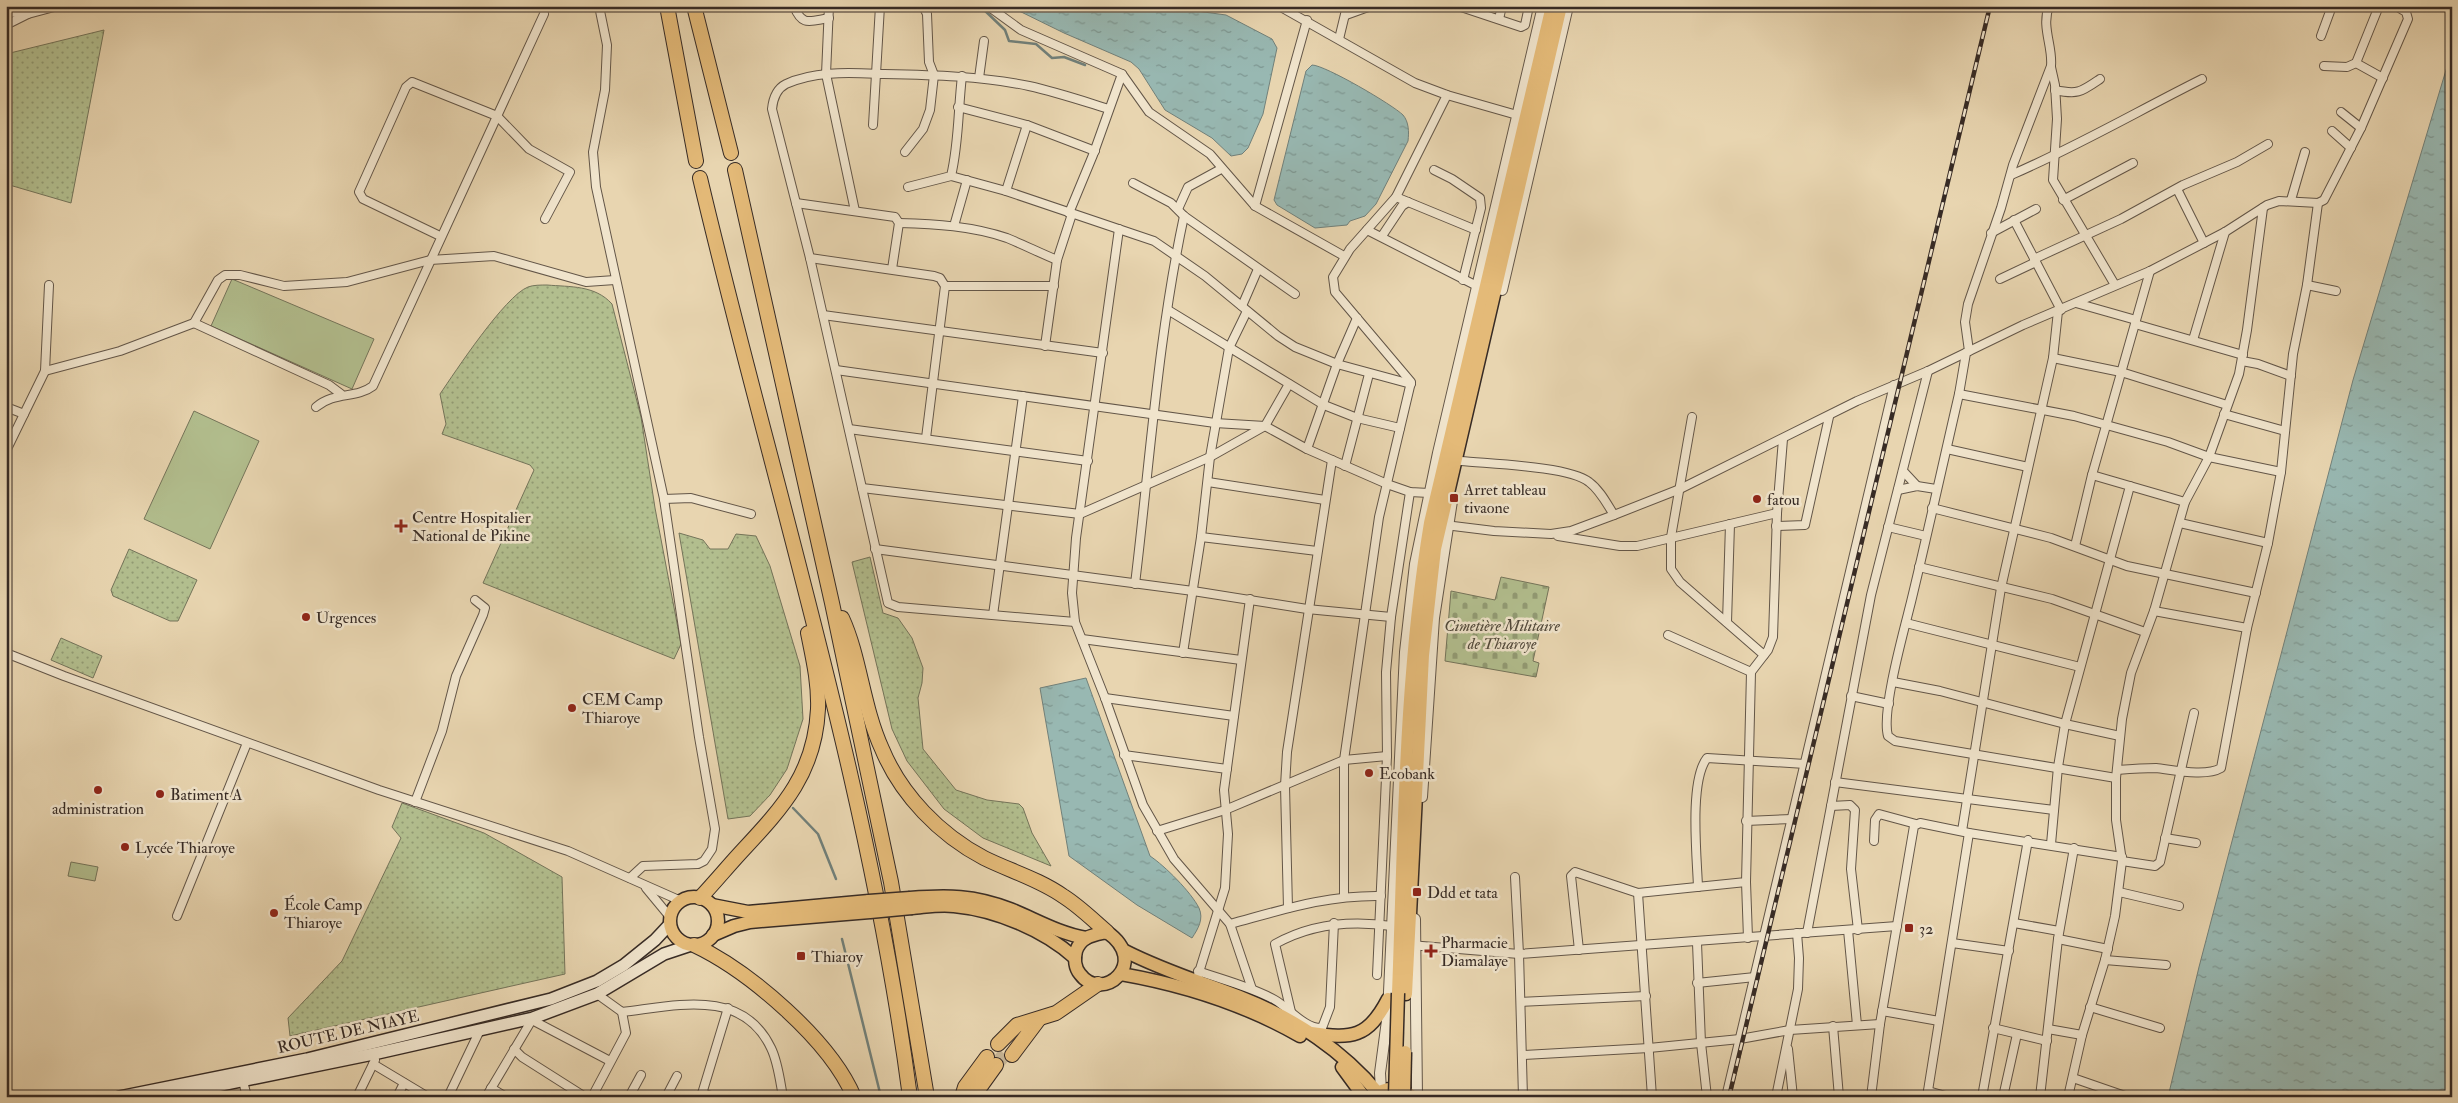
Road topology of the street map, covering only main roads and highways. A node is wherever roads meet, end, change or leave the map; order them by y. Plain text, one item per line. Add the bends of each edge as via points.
1 (667, 6) edge
2 (694, 6) edge
3 (1552, 6) edge
4 (1561, 6) edge
5 (731, 153) dead end
6 (696, 161) dead end
7 (735, 170) dead end
8 (700, 178) dead end
9 (811, 603) junction
10 (832, 603) junction
11 (706, 902) junction
12 (911, 903) junction
13 (870, 907) junction
14 (670, 921) junction
15 (1107, 932) junction
16 (713, 935) junction
17 (1086, 938) junction
18 (693, 945) junction
19 (1404, 946) junction
20 (1125, 951) junction
21 (1075, 958) junction
22 (1121, 974) junction
23 (1098, 984) junction
24 (589, 993) junction
25 (1397, 995) junction
26 (1309, 1033) junction
27 (1005, 1050) tunnel mouth
28 (994, 1063) junction
29 (1377, 1093) edge
30 (118, 1097) edge
31 (163, 1097) edge
32 (854, 1097) edge
33 (910, 1097) edge
34 (927, 1097) edge
35 (962, 1097) edge
36 (967, 1097) edge
37 (973, 1097) edge
38 (979, 1097) edge
39 (1364, 1097) edge
40 (1395, 1097) edge
41 (1404, 1097) edge
42 (1413, 1097) edge

1 - 6 highway
2 - 5 highway
3 - 19 main road via 1526,95 1442,454 1430,523 1414,641 1404,810
4 - 19 main road via 1429,594 1422,655
7 - 10 highway
8 - 9 highway
9 - 11 highway via 807,624 818,707 808,762 784,805
9 - 33 highway via 875,884
10 - 15 highway via 843,620 866,705 882,749 916,803 942,830 971,850 1063,895
10 - 34 highway via 891,882
11 - 13 main road via 748,912
11 - 14 main road via 690,898 680,901
11 - 16 main road via 717,920
12 - 13 main road, bridge
12 - 17 main road via 949,895 982,900 1065,933
12 - 21 main road via 988,912 1053,941
13 - 16 main road via 750,922
14 - 18 main road via 675,936
14 - 24 main road via 640,953
15 - 17 main road
15 - 20 main road
16 - 18 main road via 701,944
17 - 21 main road via 1076,950
18 - 24 main road via 664,954
18 - 32 highway via 715,955 787,1010 820,1045
19 - 25 main road
20 - 22 main road via 1126,963
20 - 26 main road via 1157,968 1197,977 1261,1006
21 - 23 main road via 1079,973
22 - 23 main road via 1107,984
22 - 39 main road via 1208,994 1272,1021 1334,1061 1349,1075
23 - 27 highway via 1056,1013 1038,1019
24 - 30 main road, ROUTE DE NIAYE via 307,1059
24 - 31 main road, ROUTE DE NIAYE via 532,1019 376,1059
25 - 26 main road via 1374,1022 1354,1034
25 - 40 main road, bridge
25 - 41 main road, bridge
26 - 29 main road via 1342,1058
28 - 35 highway via 965,1087
28 - 36 highway via 971,1087
28 - 37 highway
28 - 38 highway
29 - 42 main road via 1397,1088

